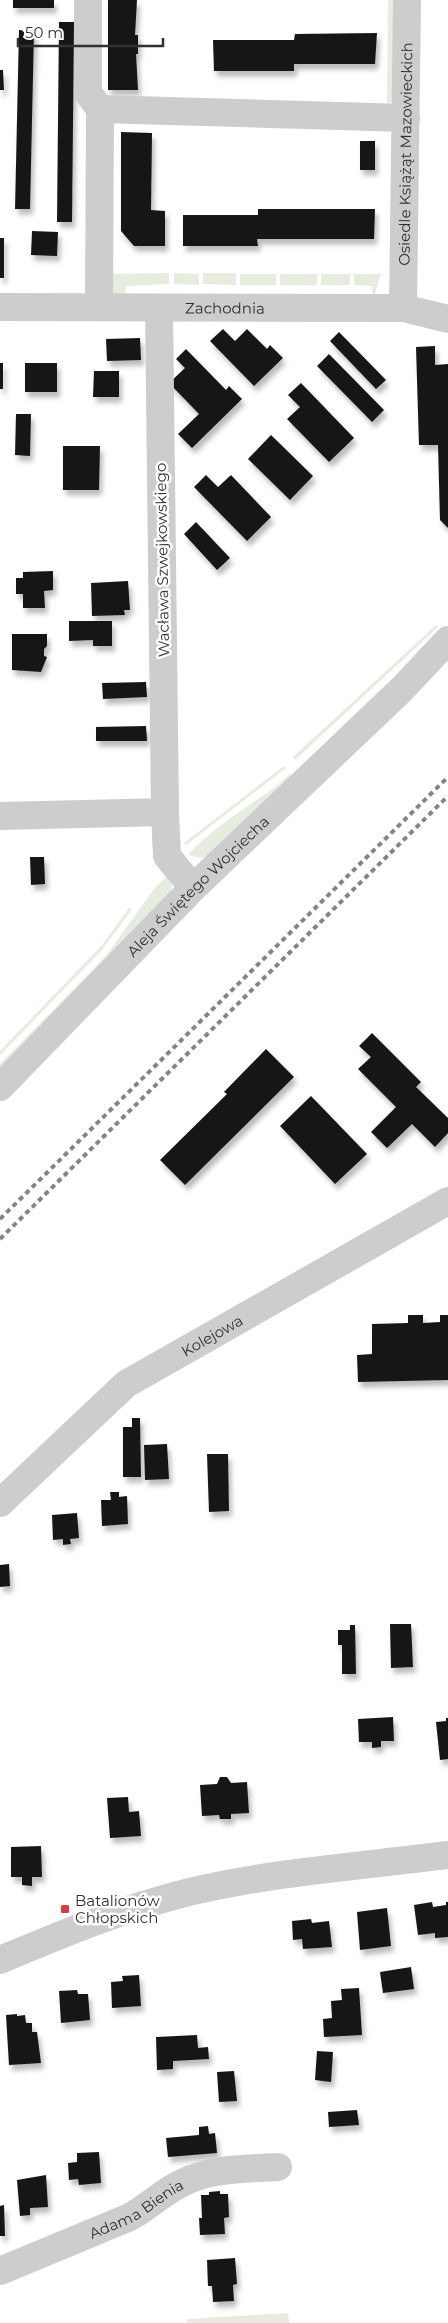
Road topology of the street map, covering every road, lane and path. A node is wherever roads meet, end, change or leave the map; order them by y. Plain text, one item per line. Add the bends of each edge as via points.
1 (88, 0) edge
2 (407, 0) edge
3 (100, 109) junction
4 (406, 118) junction
5 (0, 307) edge
6 (99, 307) junction
7 (159, 308) junction
8 (403, 308) junction
9 (448, 319) edge
10 (448, 640) edge
11 (448, 658) edge
12 (402, 690) junction
13 (164, 812) junction
14 (0, 816) edge
15 (193, 888) junction
16 (0, 1087) edge
17 (448, 1201) edge
18 (0, 1503) edge
19 (448, 1855) edge
20 (0, 1960) edge
21 (278, 2167) dead end
22 (0, 2271) edge

1 - 3 street via 88,93
2 - 4 street, Osiedle Książąt Mazowieckich
3 - 4 street
3 - 6 street
4 - 8 street, Osiedle Książąt Mazowieckich
5 - 6 street, Zachodnia
6 - 7 street, Zachodnia
7 - 8 street, Zachodnia
7 - 13 street, Wacława Szwejkowskiego
8 - 9 street, Zachodnia
10 - 12 street, Aleja Świętego Wojciecha
11 - 12 street, Aleja Świętego Wojciecha
12 - 15 street, Aleja Świętego Wojciecha
13 - 14 street
13 - 15 street, Wacława Szwejkowskiego via 167,856
15 - 16 street, Aleja Świętego Wojciecha
17 - 18 street, Kolejowa via 126,1384
19 - 20 street via 249,1880 188,1892 76,1928
21 - 22 street, Adama Bienia via 228,2170 196,2177 181,2183 130,2217

